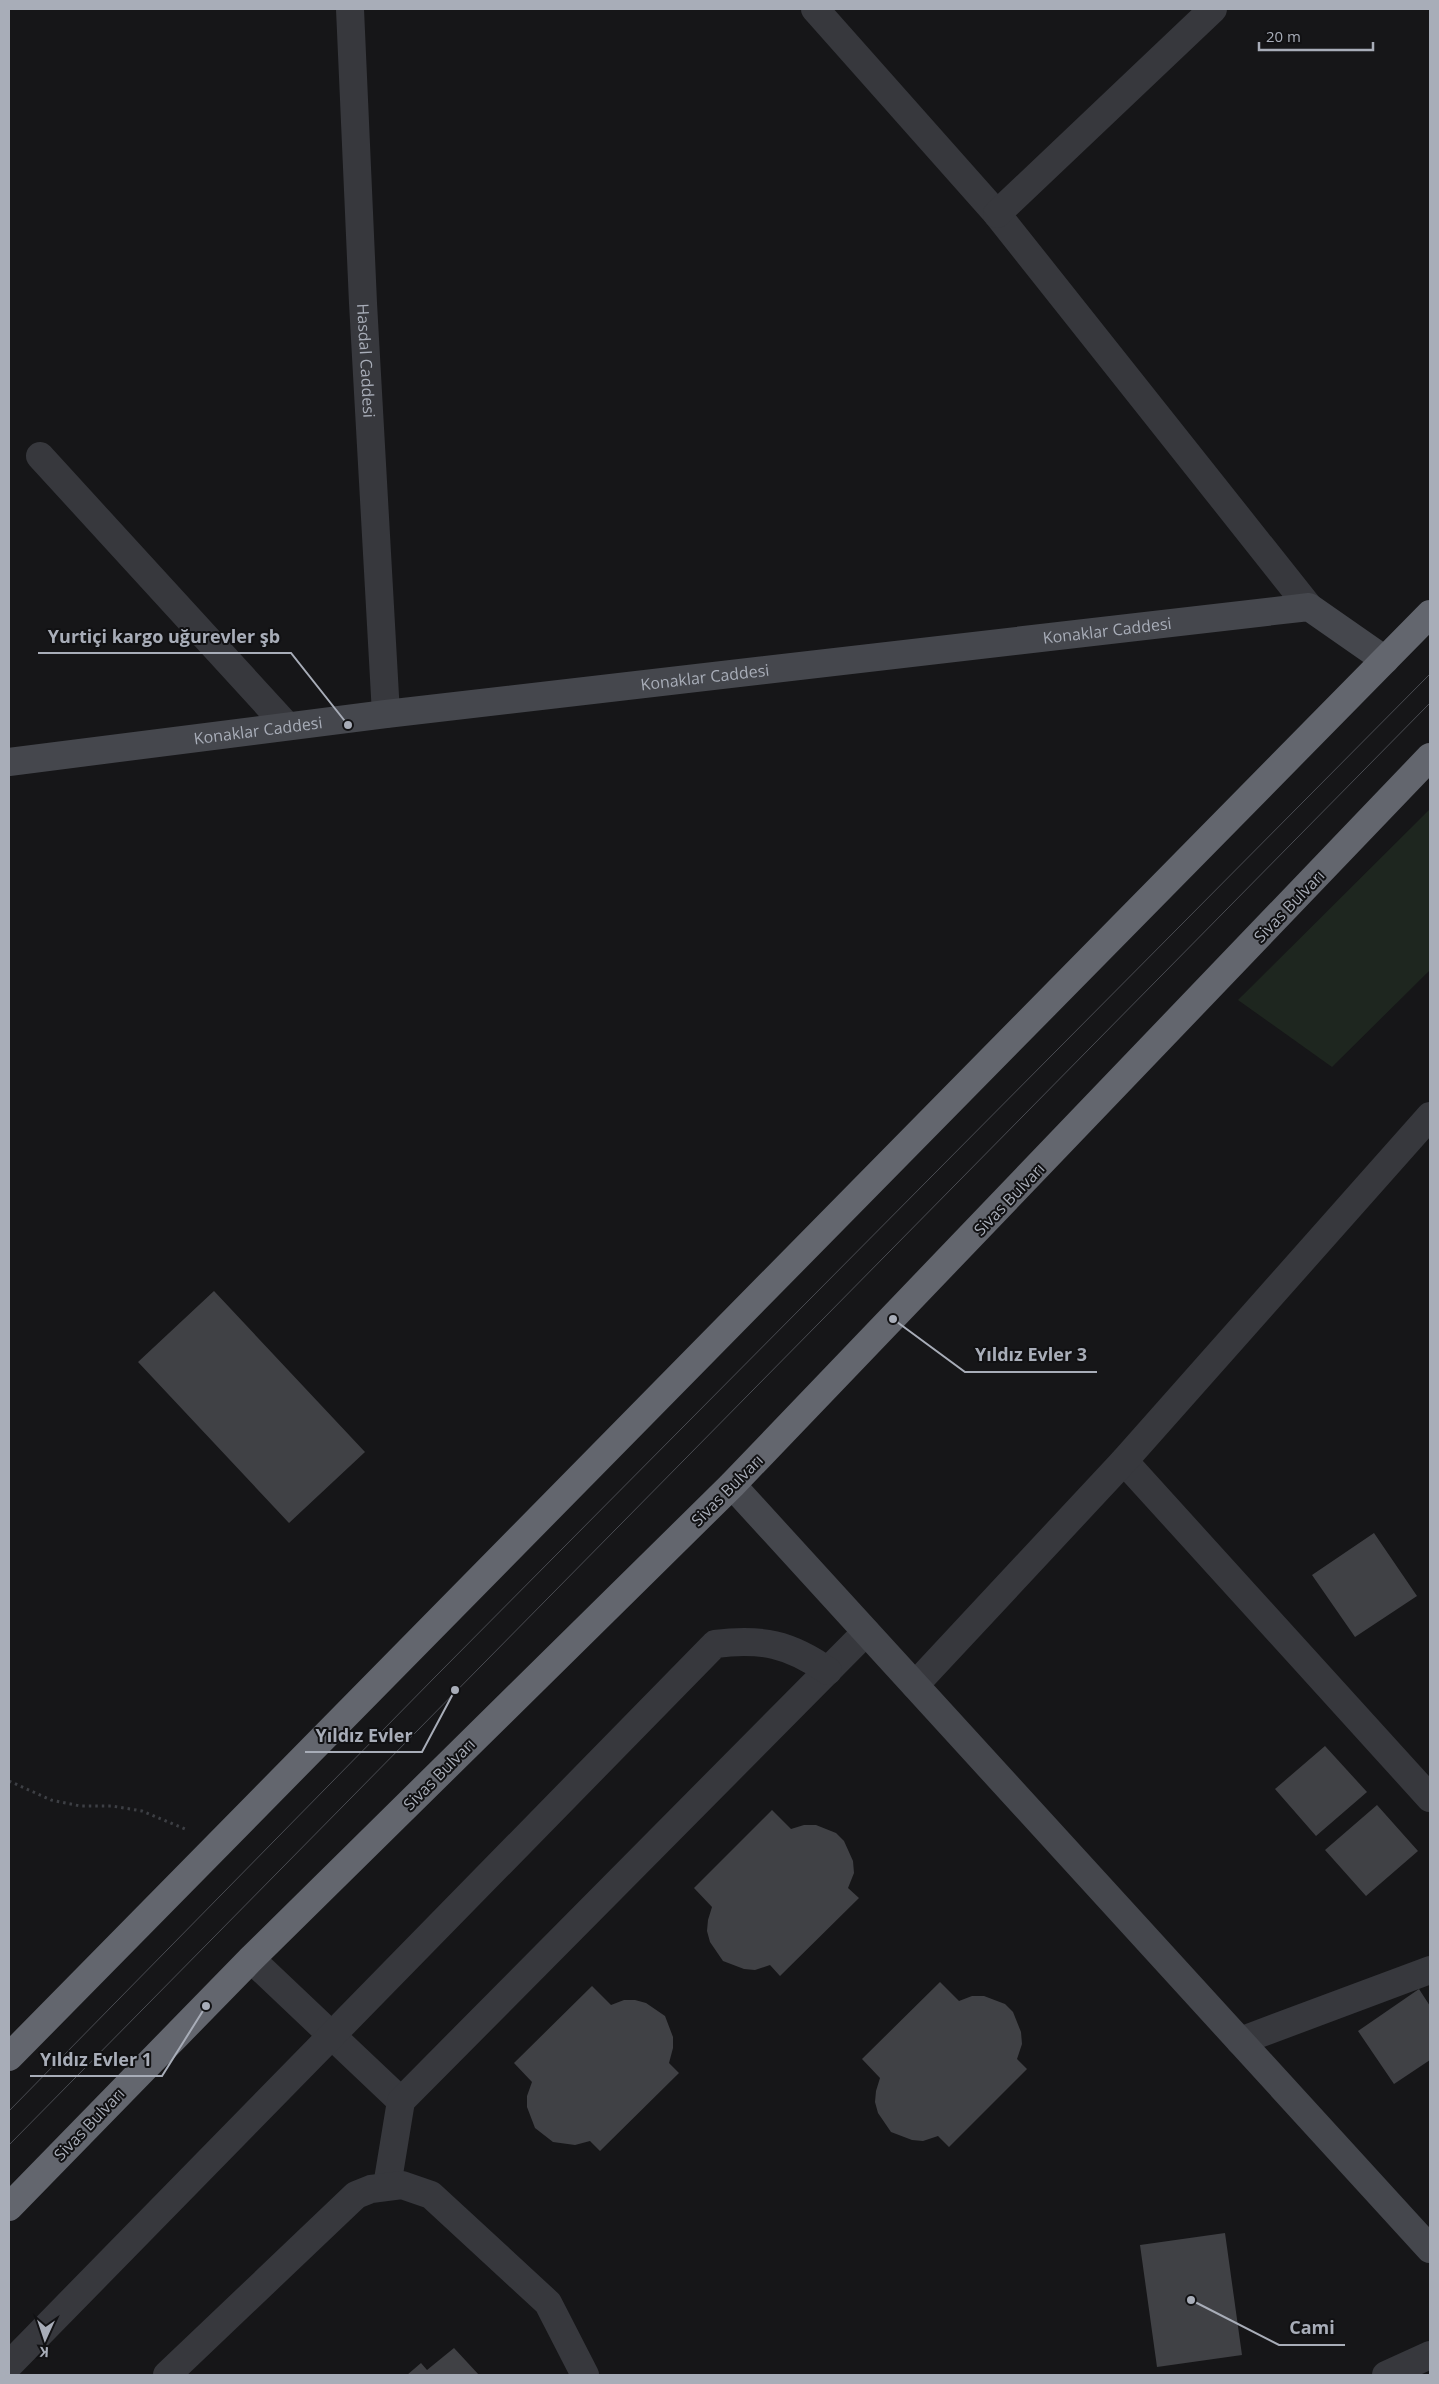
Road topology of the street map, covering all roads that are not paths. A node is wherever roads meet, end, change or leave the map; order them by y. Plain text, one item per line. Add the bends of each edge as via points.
1 (350, 9) edge
2 (815, 9) edge
3 (1213, 9) edge
4 (997, 214) junction
5 (40, 456) dead end
6 (1309, 607) junction
7 (1430, 614) edge
8 (1385, 660) junction
9 (386, 714) junction
10 (287, 726) junction
11 (1430, 757) edge
12 (9, 762) edge
13 (1430, 1116) edge
14 (1124, 1461) junction
15 (732, 1485) junction
16 (866, 1632) junction
17 (828, 1671) junction
18 (915, 1685) junction
19 (1430, 1798) edge
20 (252, 1959) junction
21 (1430, 1970) edge
22 (332, 2035) junction
23 (1240, 2041) junction
24 (9, 2057) edge
25 (401, 2101) junction
26 (386, 2186) junction
27 (9, 2207) edge
28 (1430, 2249) edge
29 (1430, 2355) edge
30 (9, 2365) edge
31 (167, 2375) edge
32 (585, 2375) edge
33 (1386, 2375) edge

1 - 9 street, Hasdal Caddesi
2 - 4 street
3 - 4 street
4 - 6 street
5 - 10 street
6 - 8 street
6 - 9 street, Konaklar Caddesi
7 - 8 highway
8 - 24 highway
9 - 10 street, Konaklar Caddesi
10 - 12 street, Konaklar Caddesi
11 - 15 highway, Sivas Bulvarı
13 - 14 street
14 - 18 street
14 - 19 street
15 - 16 street
15 - 20 highway, Sivas Bulvarı
16 - 17 street
16 - 18 street
17 - 22 street via 806,1656 782,1646 756,1641 715,1644
17 - 25 street
18 - 23 street
20 - 22 street
20 - 27 highway, Sivas Bulvarı
21 - 23 street
22 - 25 street
22 - 30 street
23 - 28 street
25 - 26 street
26 - 31 street via 364,2192 344,2205
26 - 32 street via 402,2185 431,2195 548,2303
29 - 33 street

